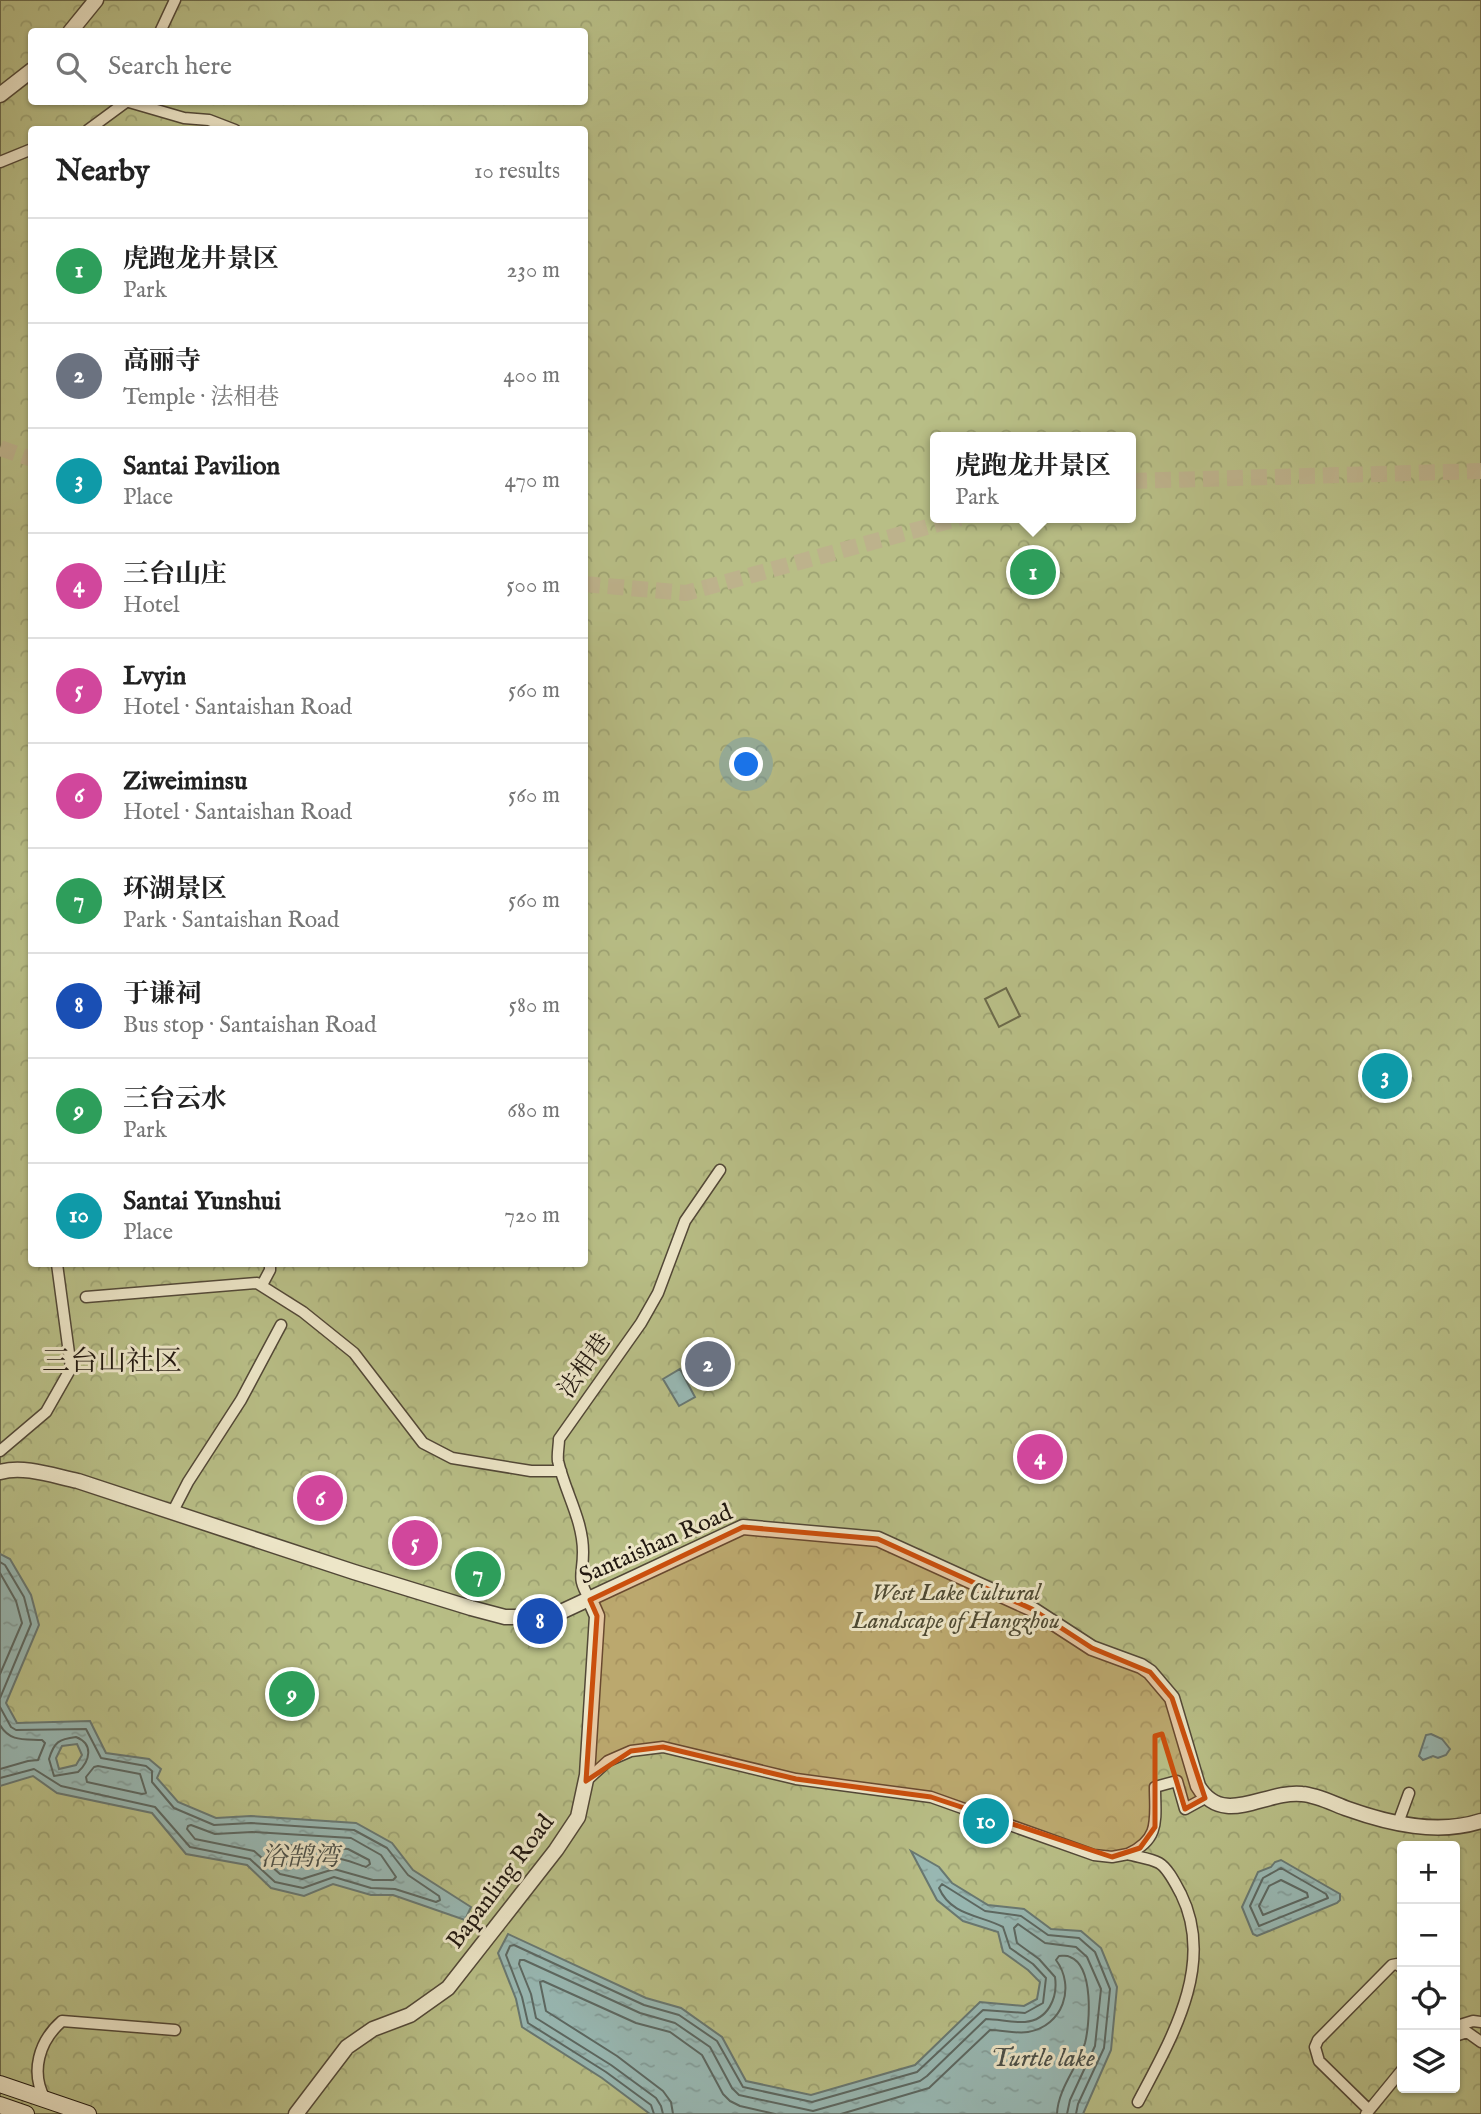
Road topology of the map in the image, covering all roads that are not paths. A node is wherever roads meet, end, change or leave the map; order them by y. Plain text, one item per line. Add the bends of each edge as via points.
1 (95, 0) edge
2 (175, 0) edge
3 (73, 28) edge
4 (162, 28) edge
5 (28, 73) edge
6 (0, 95) edge
7 (123, 105) edge
8 (138, 105) edge
9 (94, 126) edge
10 (224, 126) edge
11 (28, 151) edge
12 (0, 162) edge
13 (720, 1170) dead end
14 (57, 1267) edge
15 (270, 1267) edge
16 (262, 1286) junction
17 (86, 1297) dead end
18 (281, 1325) dead end
19 (0, 1451) edge
20 (562, 1471) junction
21 (0, 1472) edge
22 (172, 1513) junction
23 (590, 1600) junction
24 (586, 1781) junction
25 (1409, 1793) dead end
26 (1205, 1798) junction
27 (1481, 1821) edge
28 (1398, 1823) junction
29 (1128, 1854) junction
30 (1401, 1967) edge
31 (1481, 2022) edge
32 (1460, 2028) edge
33 (1460, 2029) edge
34 (176, 2030) dead end
35 (1481, 2042) edge
36 (1397, 2076) edge
37 (0, 2084) edge
38 (45, 2099) junction
39 (1138, 2102) dead end
40 (0, 2105) edge
41 (1367, 2112) edge
42 (26, 2114) edge
43 (88, 2114) edge
44 (296, 2114) edge

1 - 3 street
2 - 4 street
5 - 6 street
7 - 9 street
8 - 10 street
11 - 12 street
13 - 20 street, 法相巷 via 685,1221 658,1293 641,1323 559,1439
14 - 19 street via 71,1368 46,1412
15 - 16 street
16 - 17 street
16 - 20 street via 355,1353 423,1443 452,1458 531,1471
18 - 22 street
20 - 23 street, 法相巷 via 583,1552 581,1585
21 - 22 street, Santaishan Road via 41,1472
22 - 23 street, Santaishan Road via 505,1617 538,1617
23 - 24 street, Bapanling Road via 597,1616
23 - 26 street, Santaishan Road via 743,1527 878,1539 1032,1609 1092,1648 1150,1672 1172,1698
24 - 29 street via 608,1762 631,1751 663,1747 796,1779 931,1797 1094,1855
24 - 44 street, Bapanling Road via 578,1817 556,1850 448,1987 410,2015 373,2029 347,2048
25 - 28 street
26 - 28 street via 1216,1805 1236,1807 1273,1796 1306,1794
26 - 29 street via 1185,1809 1177,1781 1155,1787 1155,1827 1145,1843
27 - 28 street via 1451,1828
29 - 39 street via 1160,1864 1189,1910 1195,1939 1192,1976 1181,2018
30 - 41 street via 1392,1965 1315,2047 1319,2061
31 - 32 street
33 - 35 street
34 - 38 street via 62,2021 40,2049 38,2086
36 - 41 street
37 - 38 main road
38 - 43 main road
40 - 42 main road

